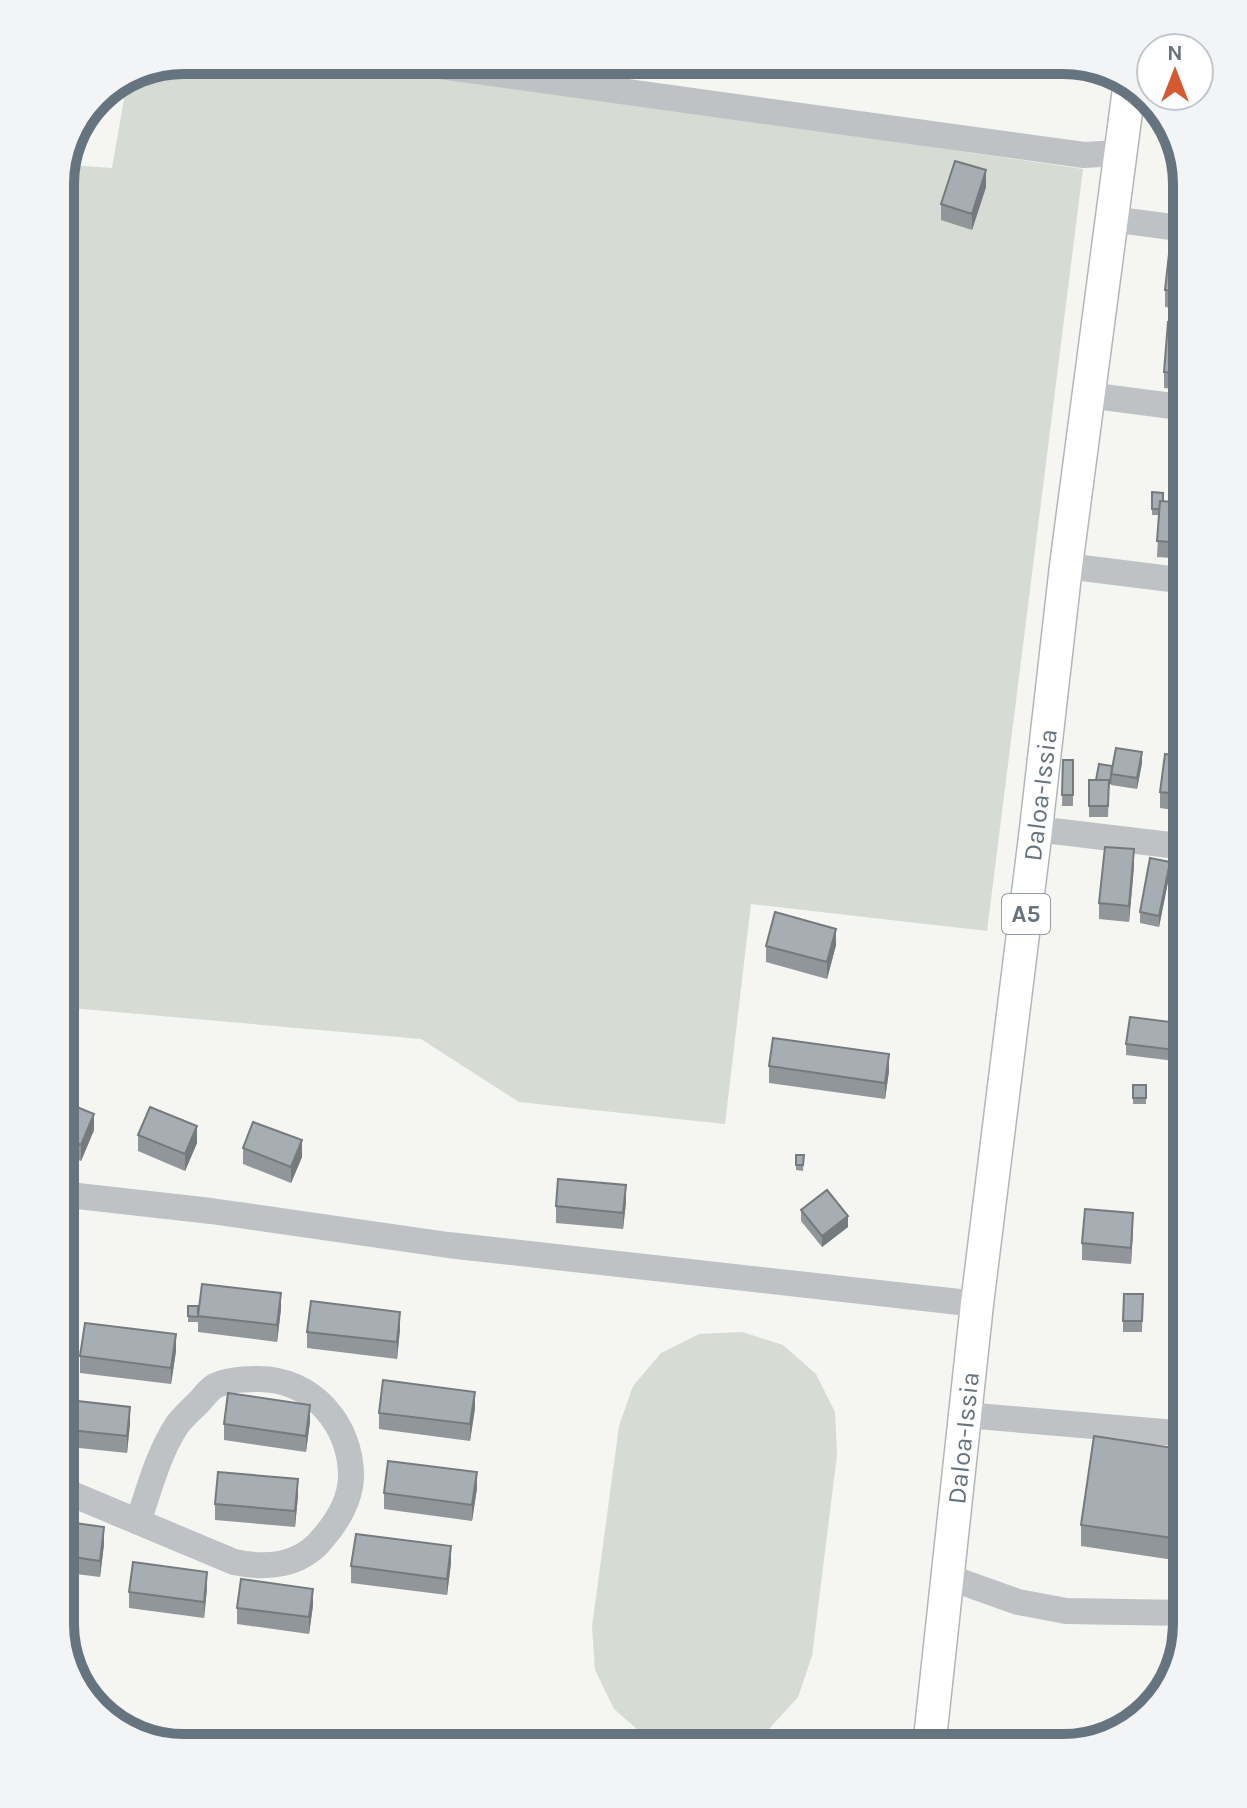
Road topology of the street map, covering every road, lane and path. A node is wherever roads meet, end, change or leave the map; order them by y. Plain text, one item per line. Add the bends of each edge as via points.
1 (524, 74) edge
2 (624, 74) edge
3 (1128, 96) edge
4 (1119, 153) junction
5 (1111, 219) junction
6 (1173, 227) edge
7 (1088, 395) junction
8 (1173, 406) edge
9 (1066, 566) junction
10 (1173, 579) edge
11 (1036, 829) junction
12 (1173, 845) edge
13 (74, 1196) edge
14 (977, 1304) junction
15 (965, 1415) junction
16 (1173, 1433) edge
17 (74, 1495) edge
18 (138, 1522) junction
19 (948, 1577) junction
20 (1173, 1613) edge
21 (931, 1734) edge

1 - 4 street via 1084,155
2 - 4 street via 1086,143
3 - 4 main road, Daloa-Issia / A5
4 - 5 main road, Daloa-Issia / A5
5 - 6 street
5 - 7 main road, Daloa-Issia / A5
7 - 8 street
7 - 9 main road, Daloa-Issia / A5
9 - 10 street
9 - 11 main road, Daloa-Issia / A5
11 - 12 street
11 - 14 main road, Daloa-Issia / A5
13 - 14 street via 448,1245
14 - 15 main road, Daloa-Issia / A5
15 - 16 street
15 - 19 main road, Daloa-Issia / A5
17 - 18 street
18 - 18 street via 234,1562 265,1566 297,1559 317,1546 344,1506 351,1480 340,1429 326,1406 301,1388 273,1379 214,1386 178,1425
19 - 20 street via 1018,1602 1066,1611
19 - 21 main road, Daloa-Issia / A5

